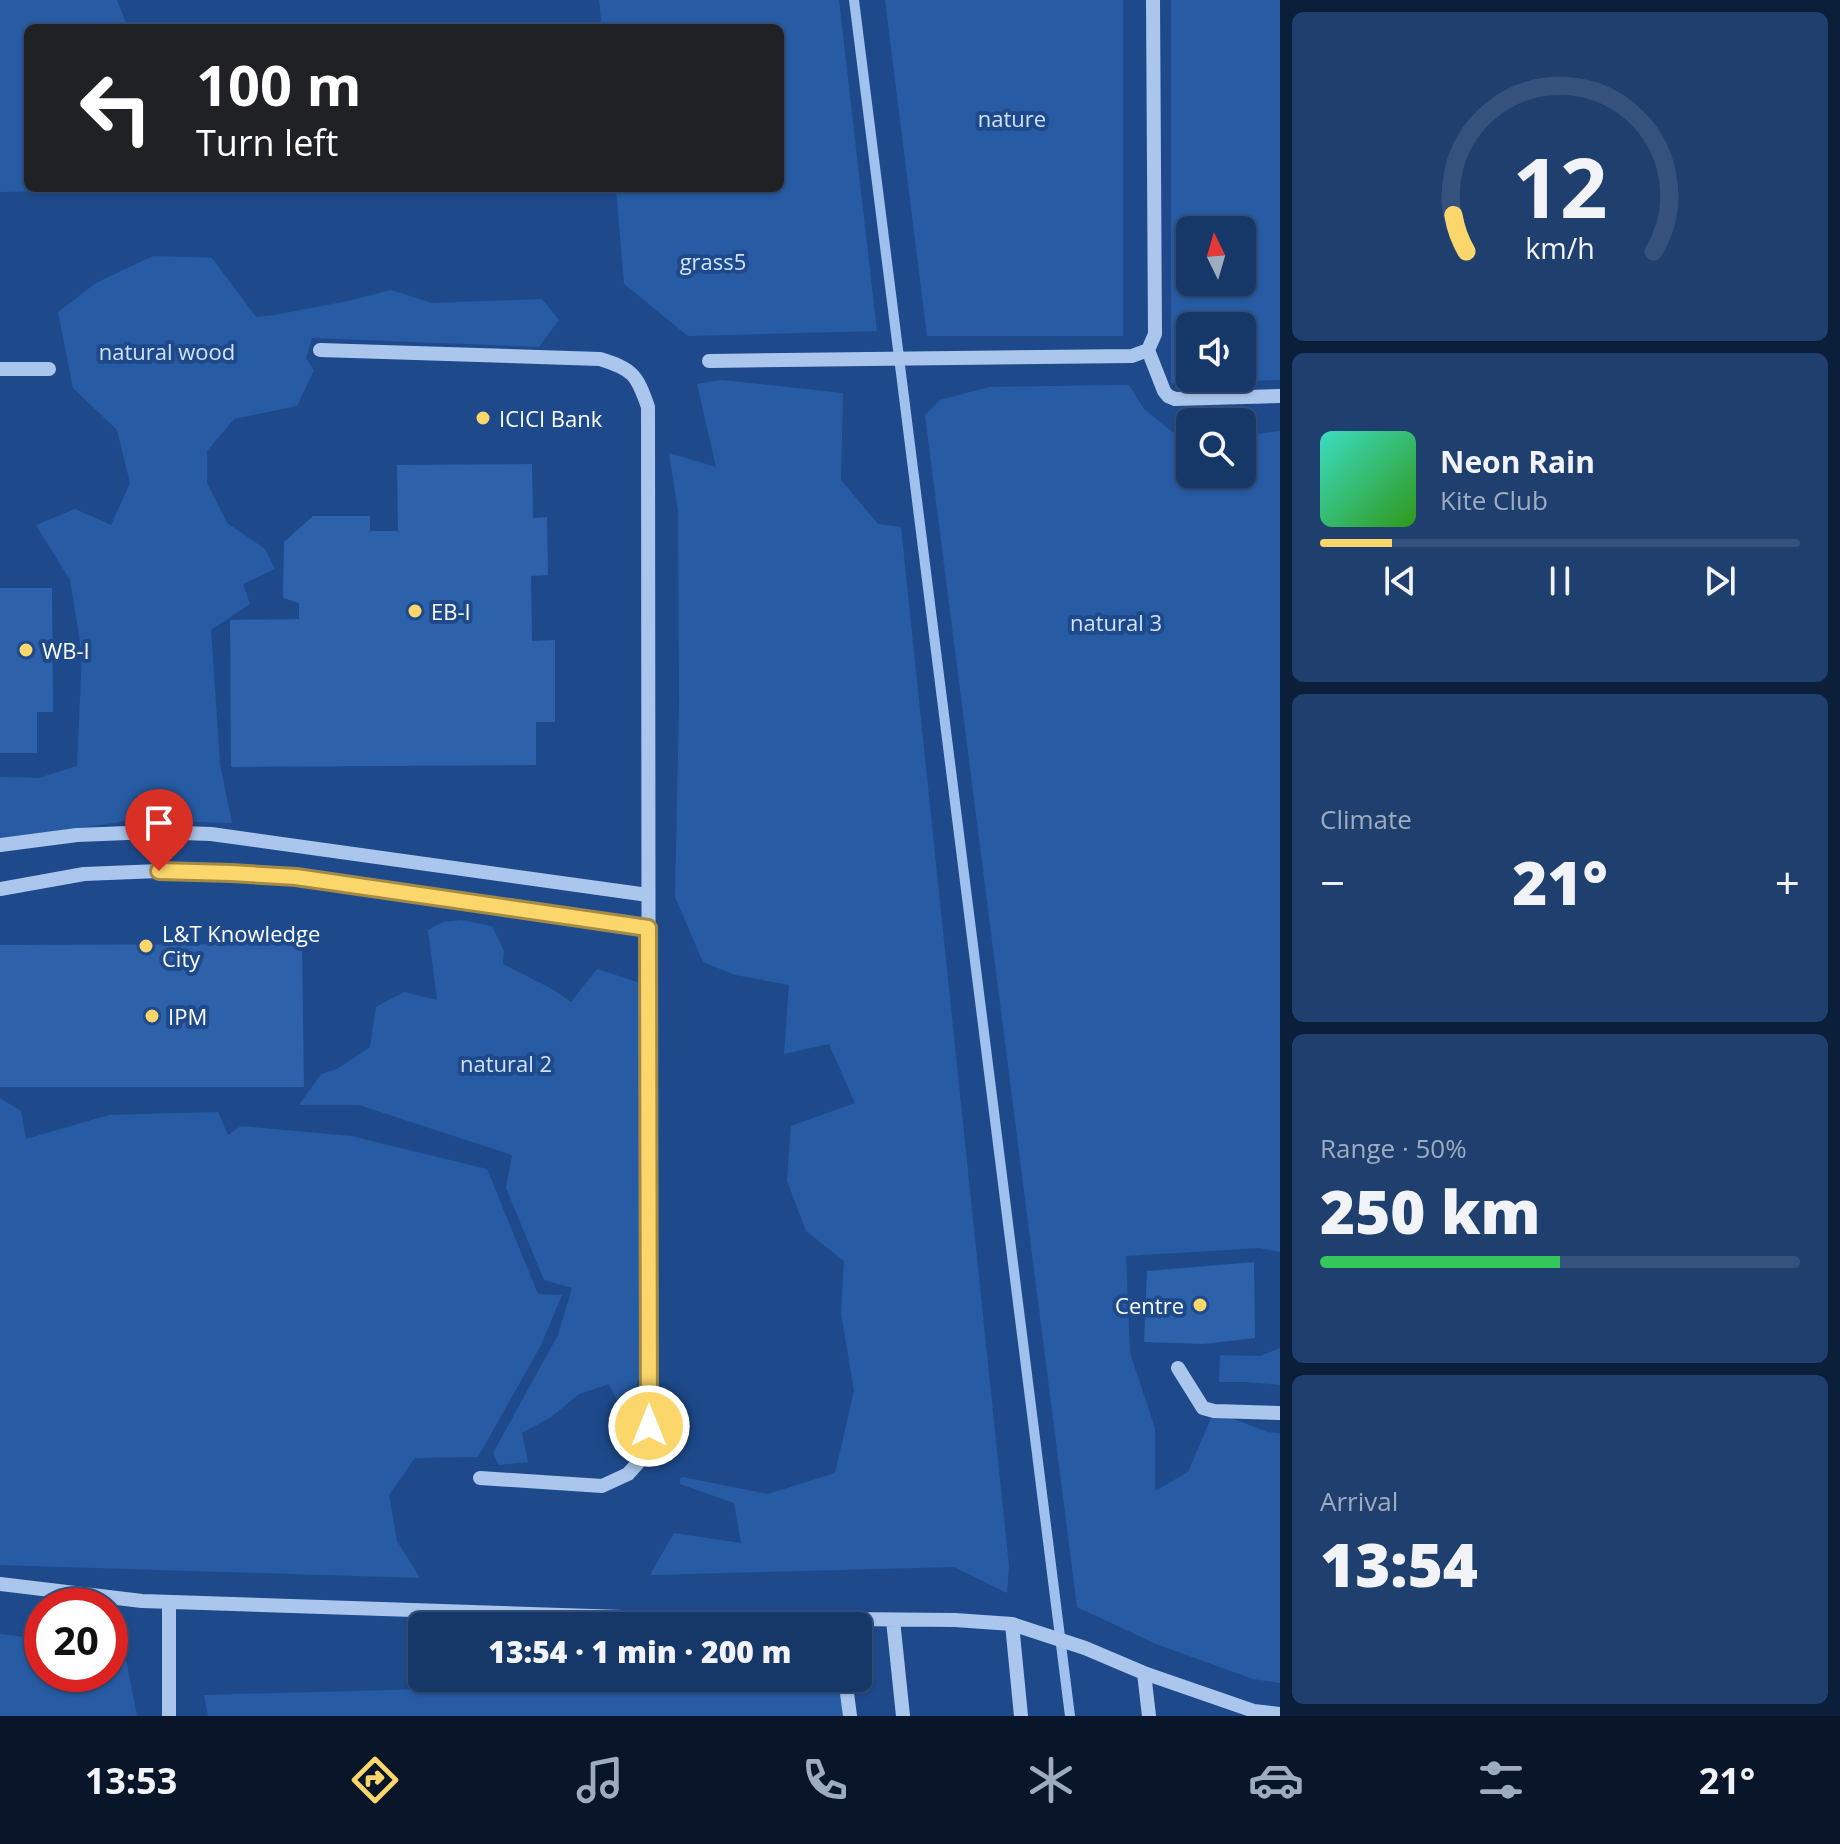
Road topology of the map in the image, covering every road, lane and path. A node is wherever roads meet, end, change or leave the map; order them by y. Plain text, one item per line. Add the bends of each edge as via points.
1 (1153, 0) edge
2 (320, 350) dead end
3 (1148, 350) junction
4 (709, 361) dead end
5 (0, 369) edge
6 (49, 369) dead end
7 (1280, 396) edge
8 (0, 845) edge
9 (0, 889) edge
10 (648, 895) junction
11 (648, 928) junction
12 (1178, 1368) dead end
13 (1280, 1413) edge
14 (480, 1478) dead end
15 (0, 1584) edge
16 (169, 1602) junction
17 (482, 1612) edge
18 (893, 1620) junction
19 (872, 1621) edge
20 (1012, 1624) junction
21 (1144, 1673) junction
22 (847, 1692) edge
23 (1280, 1714) edge
24 (169, 1716) edge
25 (850, 1716) edge
26 (903, 1716) edge
27 (1021, 1716) edge
28 (1149, 1716) edge

1 - 3 street via 1155,334
2 - 10 street via 600,359 624,367 640,383 648,407
3 - 4 street via 1132,356
3 - 7 street via 1164,391 1175,399
5 - 6 street
8 - 10 street via 77,835 211,834
9 - 11 street via 84,874 231,873 296,877
10 - 11 street
11 - 14 street via 649,1426 644,1456 628,1474 602,1486
12 - 13 street via 1203,1408
15 - 16 street
16 - 17 street
16 - 24 street
18 - 19 street
18 - 20 street
18 - 26 street
20 - 21 street
20 - 27 street
21 - 23 street via 1254,1711
21 - 28 street
22 - 25 street

